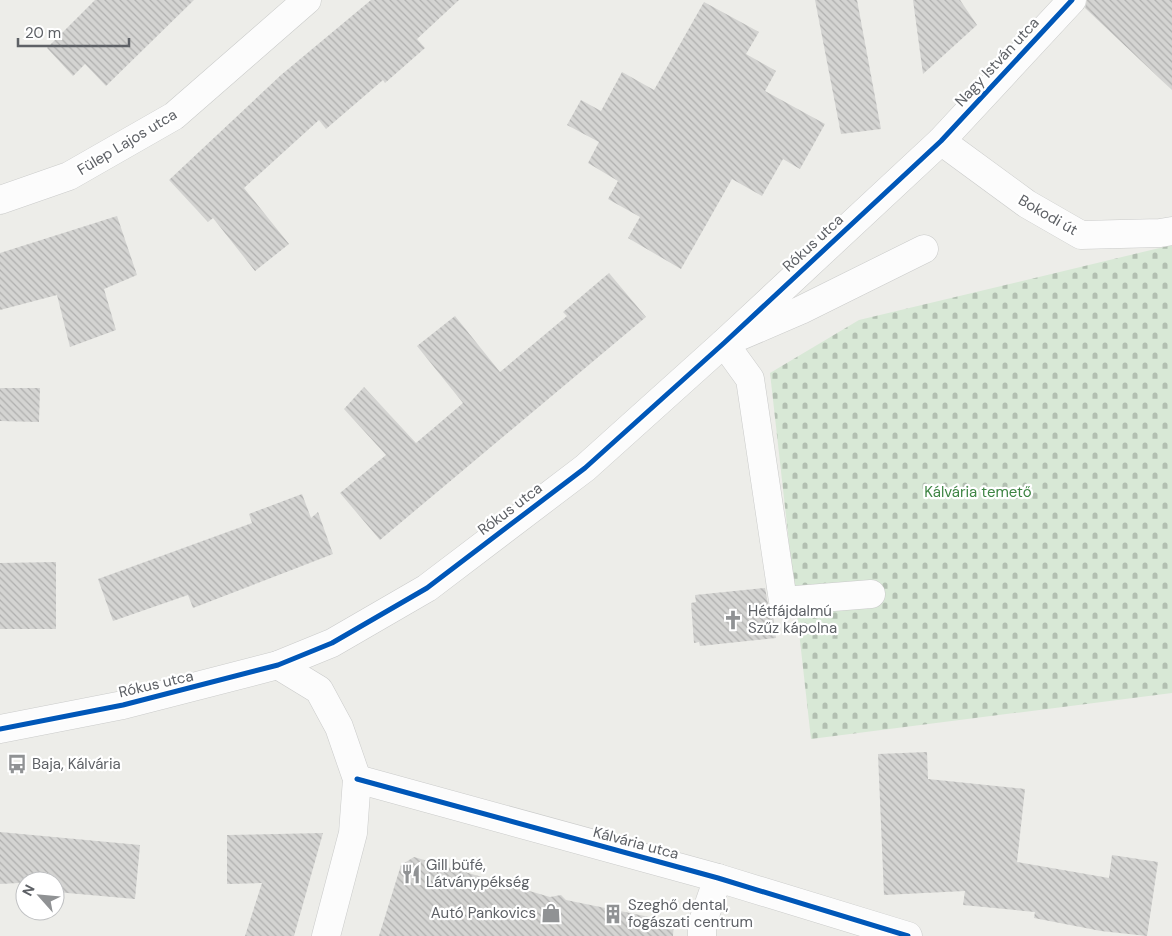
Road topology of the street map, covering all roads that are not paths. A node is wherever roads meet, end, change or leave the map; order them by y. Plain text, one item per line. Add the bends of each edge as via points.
1 (307, 0) edge
2 (1072, 0) edge
3 (941, 142) junction
4 (0, 200) edge
5 (1172, 231) edge
6 (924, 249) dead end
7 (724, 343) junction
8 (871, 594) dead end
9 (278, 665) junction
10 (0, 729) edge
11 (357, 779) junction
12 (718, 878) junction
13 (326, 936) edge
14 (702, 936) edge
15 (908, 936) edge

1 - 4 street, Fülep Lajos utca via 174,116 69,176
2 - 3 street, Nagy István utca
3 - 5 street, Bokodi út via 1027,204 1081,235
3 - 7 street, Rókus utca
6 - 7 street via 802,310
7 - 8 street via 750,379 783,601
7 - 9 street, Rókus utca via 585,468 427,588 332,643
9 - 10 street, Rókus utca via 122,705
9 - 11 street via 318,690 339,727
11 - 12 street, Kálvária utca
11 - 13 street via 353,833
12 - 14 street via 702,924
12 - 15 street, Kálvária utca

